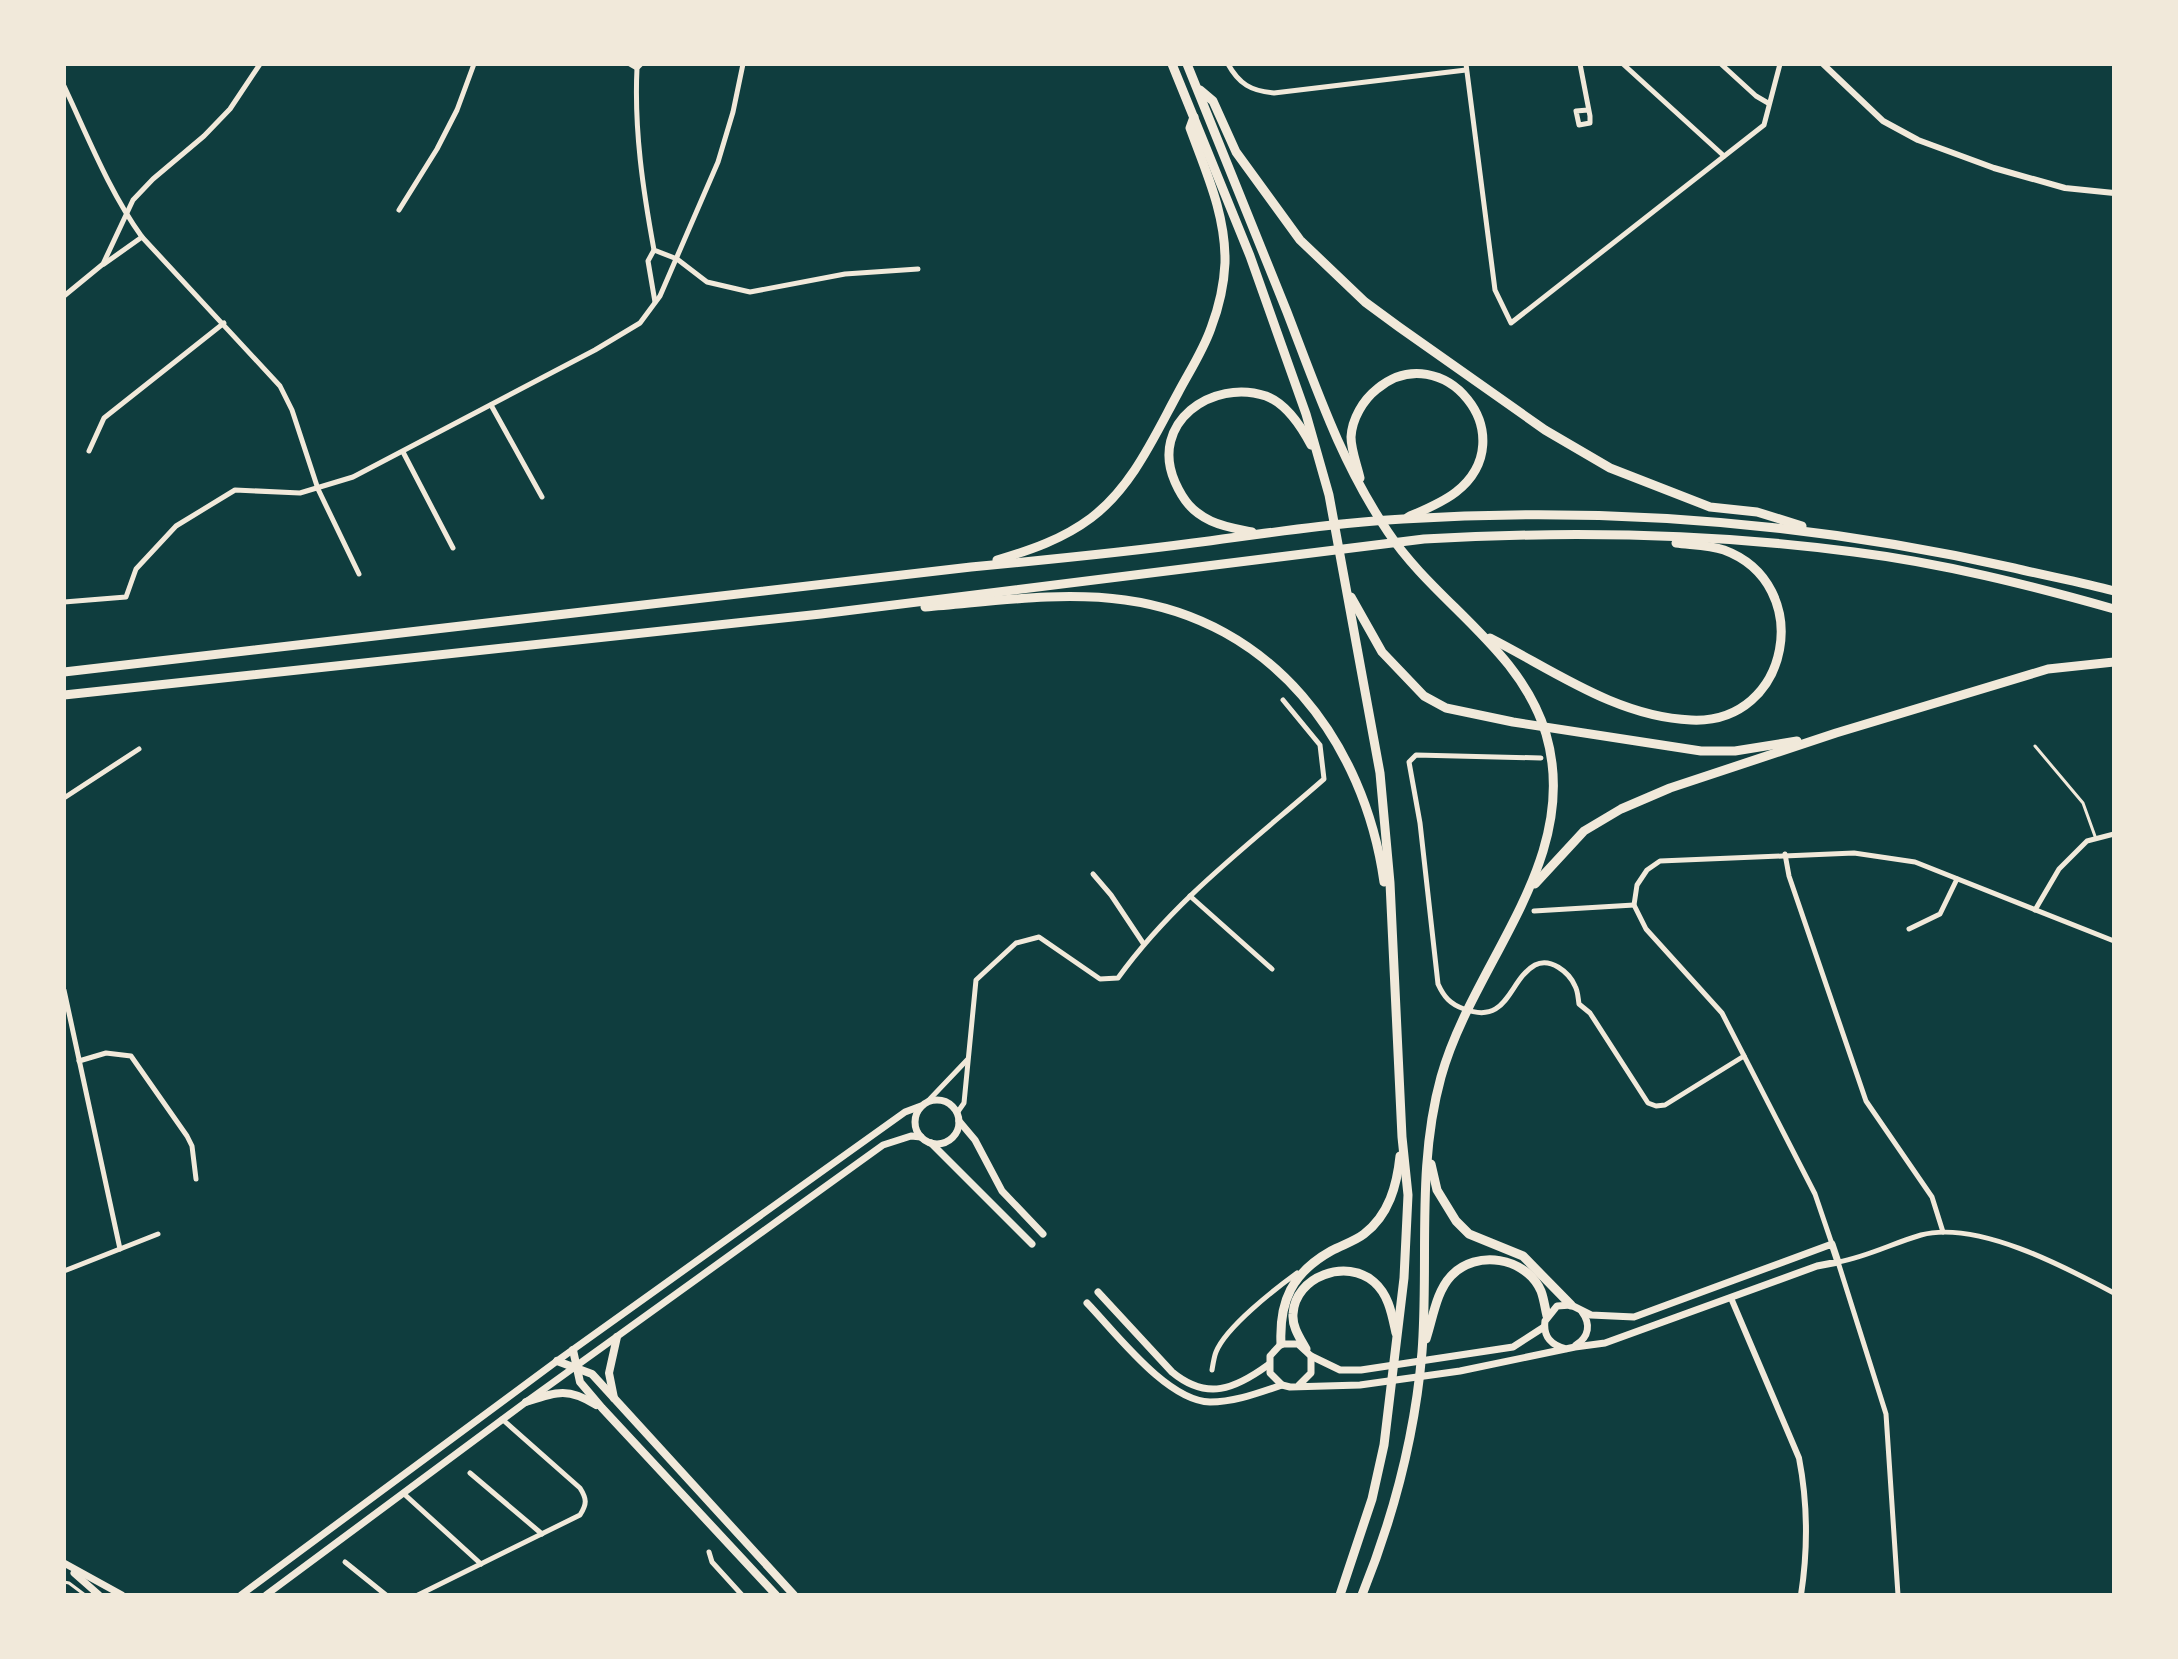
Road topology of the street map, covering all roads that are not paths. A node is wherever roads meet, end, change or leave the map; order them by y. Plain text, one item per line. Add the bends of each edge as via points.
1 (260, 64) edge
2 (474, 64) edge
3 (630, 64) edge
4 (743, 64) edge
5 (1172, 64) edge
6 (1187, 64) edge
7 (1228, 64) edge
8 (1580, 64) edge
9 (1623, 64) edge
10 (1721, 64) edge
11 (1780, 64) edge
12 (1823, 64) edge
13 (639, 66) edge
14 (1466, 67) edge
15 (64, 86) edge
16 (1196, 88) junction
17 (1768, 103) junction
18 (1588, 110) dead end
19 (1194, 117) junction
20 (1724, 156) junction
21 (2114, 193) edge
22 (399, 210) dead end
23 (127, 216) junction
24 (142, 237) junction
25 (654, 250) junction
26 (677, 259) junction
27 (103, 264) junction
28 (918, 269) dead end
29 (64, 296) edge
30 (655, 302) junction
31 (224, 323) junction
32 (491, 405) junction
33 (89, 451) dead end
34 (403, 452) junction
35 (1319, 461) junction
36 (1360, 482) junction
37 (318, 489) junction
38 (542, 497) dead end
39 (1402, 519) junction
40 (1268, 532) junction
41 (1605, 533) junction
42 (1828, 534) junction
43 (453, 548) dead end
44 (971, 567) junction
45 (359, 574) dead end
46 (1346, 587) junction
47 (2114, 591) edge
48 (64, 602) edge
49 (2114, 609) edge
50 (821, 614) junction
51 (1484, 636) junction
52 (2114, 662) edge
53 (64, 672) edge
54 (64, 695) edge
55 (1283, 700) dead end
56 (1836, 733) junction
57 (2035, 746) dead end
58 (139, 749) dead end
59 (1541, 758) dead end
60 (64, 798) edge
61 (2114, 834) edge
62 (2096, 839) junction
63 (1785, 854) junction
64 (1093, 874) dead end
65 (1957, 879) junction
66 (1532, 887) junction
67 (1190, 896) junction
68 (1634, 905) junction
69 (2035, 910) junction
70 (1534, 911) dead end
71 (1390, 925) junction
72 (1909, 929) dead end
73 (2114, 941) edge
74 (1143, 943) junction
75 (1272, 969) dead end
76 (64, 990) edge
77 (1744, 1056) junction
78 (968, 1059) junction
79 (79, 1061) junction
80 (924, 1103) junction
81 (958, 1117) junction
82 (921, 1137) junction
83 (1402, 1137) junction
84 (931, 1143) junction
85 (1428, 1148) junction
86 (196, 1179) dead end
87 (1943, 1232) junction
88 (158, 1234) dead end
89 (1043, 1234) dead end
90 (1032, 1244) dead end
91 (1832, 1244) junction
92 (120, 1249) junction
93 (1838, 1262) junction
94 (1308, 1266) junction
95 (64, 1271) edge
96 (1725, 1284) junction
97 (1098, 1292) dead end
98 (2114, 1293) edge
99 (1731, 1298) junction
100 (1087, 1303) dead end
101 (1571, 1305) junction
102 (1581, 1311) junction
103 (1547, 1316) junction
104 (1544, 1327) junction
105 (617, 1337) junction
106 (1398, 1341) junction
107 (1281, 1344) junction
108 (1570, 1348) junction
109 (573, 1350) junction
110 (1422, 1350) junction
111 (1308, 1352) junction
112 (557, 1361) junction
113 (1268, 1365) junction
114 (575, 1366) junction
115 (1212, 1370) dead end
116 (1282, 1385) junction
117 (1299, 1385) junction
118 (614, 1399) junction
119 (526, 1402) junction
120 (602, 1408) junction
121 (502, 1419) junction
122 (470, 1473) dead end
123 (403, 1493) junction
124 (542, 1534) junction
125 (709, 1552) dead end
126 (345, 1562) dead end
127 (64, 1563) edge
128 (481, 1564) junction
129 (64, 1582) edge
130 (85, 1595) edge
131 (99, 1595) edge
132 (122, 1595) edge
133 (241, 1595) edge
134 (266, 1595) edge
135 (386, 1595) edge
136 (418, 1595) edge
137 (742, 1595) edge
138 (776, 1595) edge
139 (794, 1595) edge
140 (1340, 1595) edge
141 (1362, 1595) edge
142 (1801, 1595) edge
143 (1898, 1595) edge

1 - 23 street via 230,109 153,179 133,200
2 - 22 street via 437,149
3 - 13 street
4 - 26 street via 718,162
5 - 19 highway
6 - 16 highway
7 - 14 street via 1238,81 1255,91 1274,93
8 - 18 street
9 - 20 street
10 - 17 street
11 - 17 street
12 - 21 street via 1883,121 1918,140 2065,188
13 - 25 street via 637,125
14 - 20 street via 1495,290 1511,323
15 - 23 street
16 - 36 highway via 1324,412
16 - 42 highway via 1213,101 1236,152 1300,240 1365,302 1459,370 1610,468 1710,507 1757,512
17 - 20 street via 1764,125
19 - 35 highway via 1250,256
19 - 44 highway via 1190,128 1219,207 1225,243 1223,287 1205,342 1116,494 1064,535
23 - 24 street
23 - 27 street
24 - 27 street
24 - 31 street
25 - 26 street
25 - 30 street via 648,261
26 - 28 street via 707,282 750,292 845,274
26 - 30 street
27 - 29 street
30 - 32 street via 640,323
31 - 33 street via 104,418
31 - 37 street via 280,386
32 - 34 street
32 - 38 street
34 - 37 street
34 - 43 street
35 - 40 highway via 1299,424 1268,397 1213,396 1181,420 1168,460 1182,498 1212,522
35 - 46 highway
36 - 39 highway via 1351,434 1370,395 1385,383 1420,374 1436,376 1461,392 1482,426 1483,448 1474,472 1446,499
36 - 51 highway via 1410,561
37 - 45 street
37 - 48 street via 235,490 176,526 136,569 126,597
39 - 40 highway
39 - 42 highway via 1642,518
40 - 44 highway
41 - 49 highway via 1855,552
41 - 50 highway via 1424,539
41 - 51 highway via 1723,549 1756,571 1772,589 1781,620 1775,670 1763,690 1717,718 1663,716 1624,706
42 - 47 highway via 1948,553
44 - 53 highway
46 - 56 highway via 1382,652 1424,696 1446,708 1701,751 1735,751
46 - 71 highway via 1380,773
50 - 54 highway
50 - 71 highway via 1094,597 1149,604 1230,636 1292,684 1339,745 1363,797 1380,855
51 - 66 highway via 1532,700 1551,754 1552,815
52 - 56 highway via 2048,669
55 - 67 street via 1320,745 1324,779
56 - 66 highway via 1621,809 1584,831
57 - 62 lane via 2083,803
58 - 60 street
59 - 77 street via 1416,755 1409,762 1438,984 1444,996 1472,1012 1498,1008 1528,971 1543,963 1559,967 1648,1103 1656,1106
61 - 62 street
62 - 69 street via 2087,841 2059,869
63 - 65 street via 1869,855 1915,862
63 - 68 street via 1660,861 1637,885
63 - 87 street via 1866,1101 1932,1197
64 - 74 street
65 - 69 street
65 - 72 street via 1940,914
66 - 85 highway via 1455,1033 1429,1125
67 - 74 street
67 - 75 street
68 - 70 street
68 - 77 street via 1646,929 1722,1013
69 - 73 street
71 - 83 highway
74 - 78 street via 1118,978 1100,979 1039,937 1016,943 976,980
76 - 79 street
77 - 91 street via 1815,1194
78 - 80 street
78 - 81 street
79 - 86 street via 106,1053 131,1056 187,1136
79 - 92 street
80 - 81 main road via 940,1100
80 - 82 main road via 914,1122
80 - 109 main road
81 - 84 main road via 952,1137
81 - 89 main road via 1002,1191
82 - 84 main road
82 - 105 main road via 883,1145
83 - 94 highway via 1397,1182 1387,1209 1365,1233
83 - 106 highway via 1408,1195
84 - 90 main road
85 - 101 highway via 1437,1190 1456,1221 1469,1234 1523,1256
85 - 110 highway
87 - 93 street
87 - 98 street via 1975,1236 2052,1261
88 - 92 street
91 - 93 main road
91 - 96 main road
92 - 95 street
93 - 99 main road
93 - 143 street via 1886,1414
94 - 107 highway via 1283,1309
94 - 115 street via 1276,1288 1225,1338
96 - 99 street
96 - 102 main road via 1634,1317
97 - 113 main road via 1172,1372 1198,1387 1227,1388
99 - 108 main road via 1605,1343
99 - 142 street via 1799,1458 1807,1554
100 - 116 main road via 1183,1396 1230,1400
101 - 102 main road
101 - 103 main road via 1557,1306
102 - 108 main road via 1588,1330
103 - 104 main road
103 - 110 highway via 1530,1277 1515,1265 1482,1259 1464,1265 1445,1284
104 - 108 main road via 1550,1342
104 - 111 main road via 1513,1347 1361,1370 1340,1370
105 - 114 main road
105 - 118 main road via 609,1371
106 - 111 highway via 1385,1294 1374,1281 1345,1270 1316,1278 1295,1304 1295,1329
106 - 140 highway via 1372,1499
107 - 111 main road via 1298,1344
107 - 113 main road
108 - 117 main road via 1360,1385
109 - 112 main road
109 - 114 main road
110 - 141 highway via 1415,1418
111 - 117 main road via 1311,1373
112 - 114 main road
112 - 133 main road
113 - 116 main road
114 - 118 main road via 592,1374
114 - 119 main road
114 - 120 main road via 580,1382
116 - 117 main road
118 - 139 main road
119 - 120 main road via 572,1392
119 - 121 main road
120 - 138 main road
121 - 123 main road
121 - 124 street via 586,1498 580,1515
122 - 124 street
123 - 128 street
123 - 134 main road
124 - 128 street
125 - 137 street
126 - 135 street
127 - 131 main road
127 - 132 main road
128 - 136 street
129 - 130 lane

